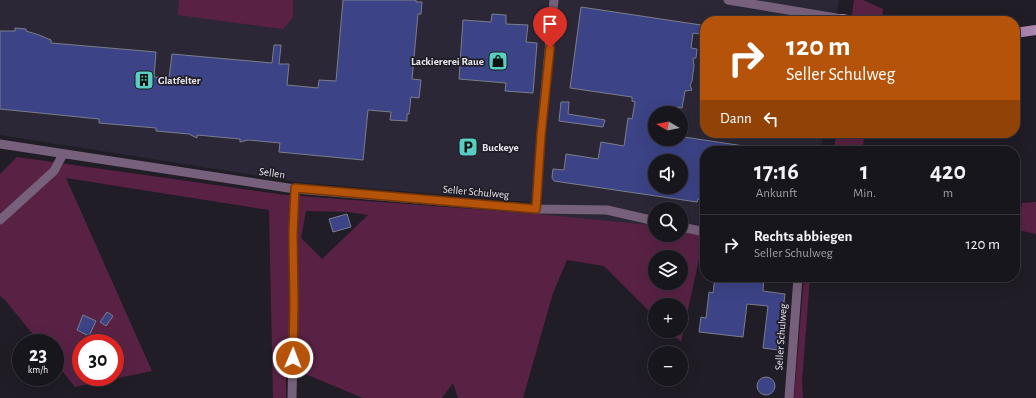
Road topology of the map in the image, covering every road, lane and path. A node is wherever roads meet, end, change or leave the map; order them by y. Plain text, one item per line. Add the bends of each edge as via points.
1 (554, 0) edge
2 (728, 0) edge
3 (824, 16) edge
4 (1036, 30) edge
5 (1020, 32) edge
6 (0, 144) edge
7 (62, 154) junction
8 (295, 188) junction
9 (536, 209) junction
10 (648, 219) edge
11 (0, 220) edge
12 (688, 228) edge
13 (700, 231) edge
14 (798, 282) edge
15 (292, 398) edge
16 (789, 398) edge

1 - 9 street
2 - 3 street
4 - 5 street
6 - 7 street, Sellen
7 - 8 street, Sellen
7 - 11 street via 54,171
8 - 9 street, Seller Schulweg
8 - 15 street, Sellen
9 - 10 street, Seller Schulweg via 607,210
12 - 13 street
14 - 16 street, Seller Schulweg

